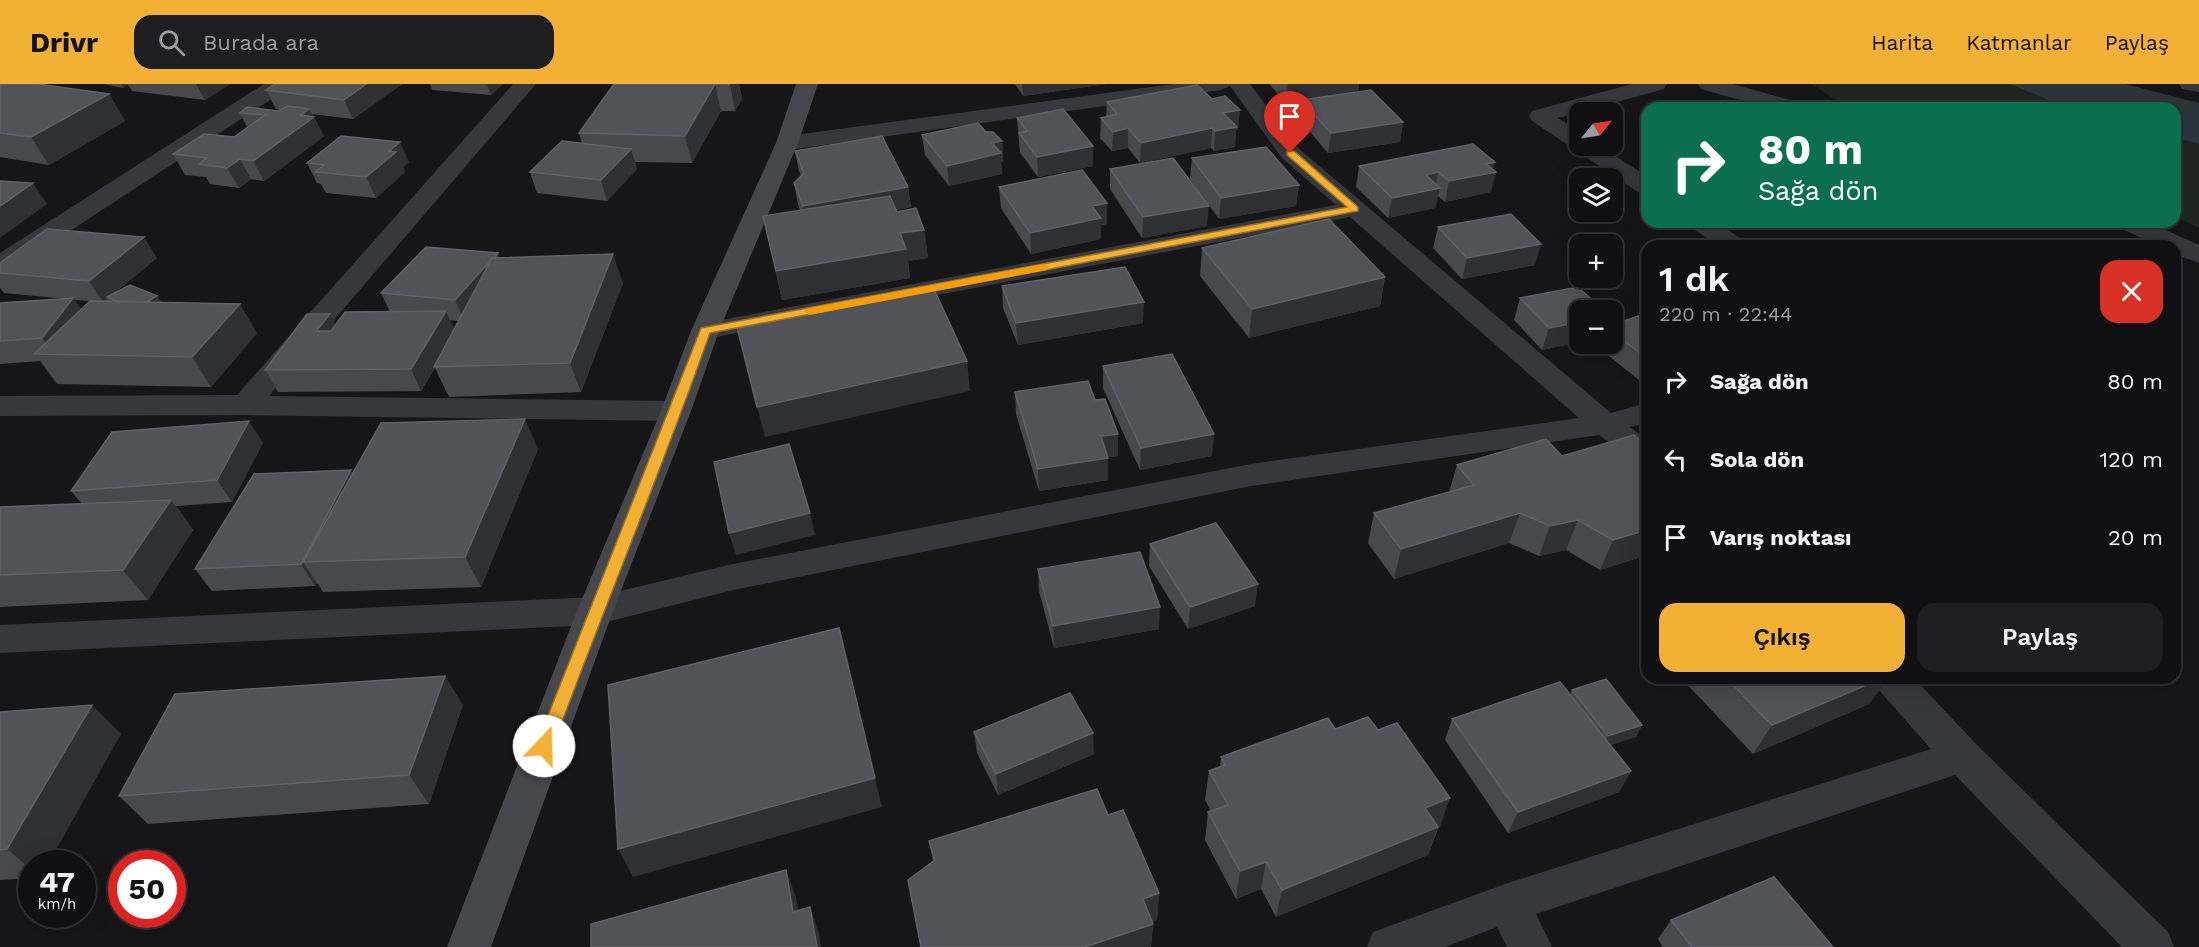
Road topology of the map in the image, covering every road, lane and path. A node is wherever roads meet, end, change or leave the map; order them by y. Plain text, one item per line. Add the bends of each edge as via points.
1 (279, 84) edge
2 (525, 84) edge
3 (807, 84) edge
4 (1221, 84) edge
5 (1239, 84) edge
6 (1656, 84) edge
7 (1709, 84) edge
8 (2190, 84) edge
9 (2199, 86) edge
10 (1591, 102) edge
11 (1772, 102) edge
12 (1569, 108) edge
13 (1569, 135) edge
14 (787, 143) junction
15 (1599, 156) edge
16 (1641, 183) edge
17 (1355, 209) junction
18 (1709, 228) edge
19 (2139, 228) edge
20 (1727, 240) edge
21 (2163, 240) edge
22 (5, 258) edge
23 (705, 331) junction
24 (245, 405) junction
25 (0, 406) edge
26 (676, 411) junction
27 (1641, 415) edge
28 (1605, 424) junction
29 (1641, 451) edge
30 (595, 611) junction
31 (0, 639) edge
32 (1896, 684) edge
33 (1962, 756) junction
34 (1508, 903) junction
35 (469, 947) edge
36 (1389, 947) edge
37 (1530, 947) edge
38 (2152, 947) edge

1 - 22 street
2 - 24 street
3 - 14 main road
4 - 14 street
5 - 17 street via 1290,153
6 - 10 street
7 - 11 street
8 - 9 street
12 - 13 street via 1540,116
14 - 23 main road
15 - 16 street
17 - 23 street
17 - 28 street
18 - 20 street
19 - 21 street
23 - 26 main road
24 - 25 street
24 - 26 street
26 - 30 main road
27 - 28 street
28 - 29 street
28 - 30 street via 1251,475 733,577
30 - 31 street
30 - 35 main road
32 - 33 street
33 - 34 street
33 - 38 street
34 - 36 street
34 - 37 street

